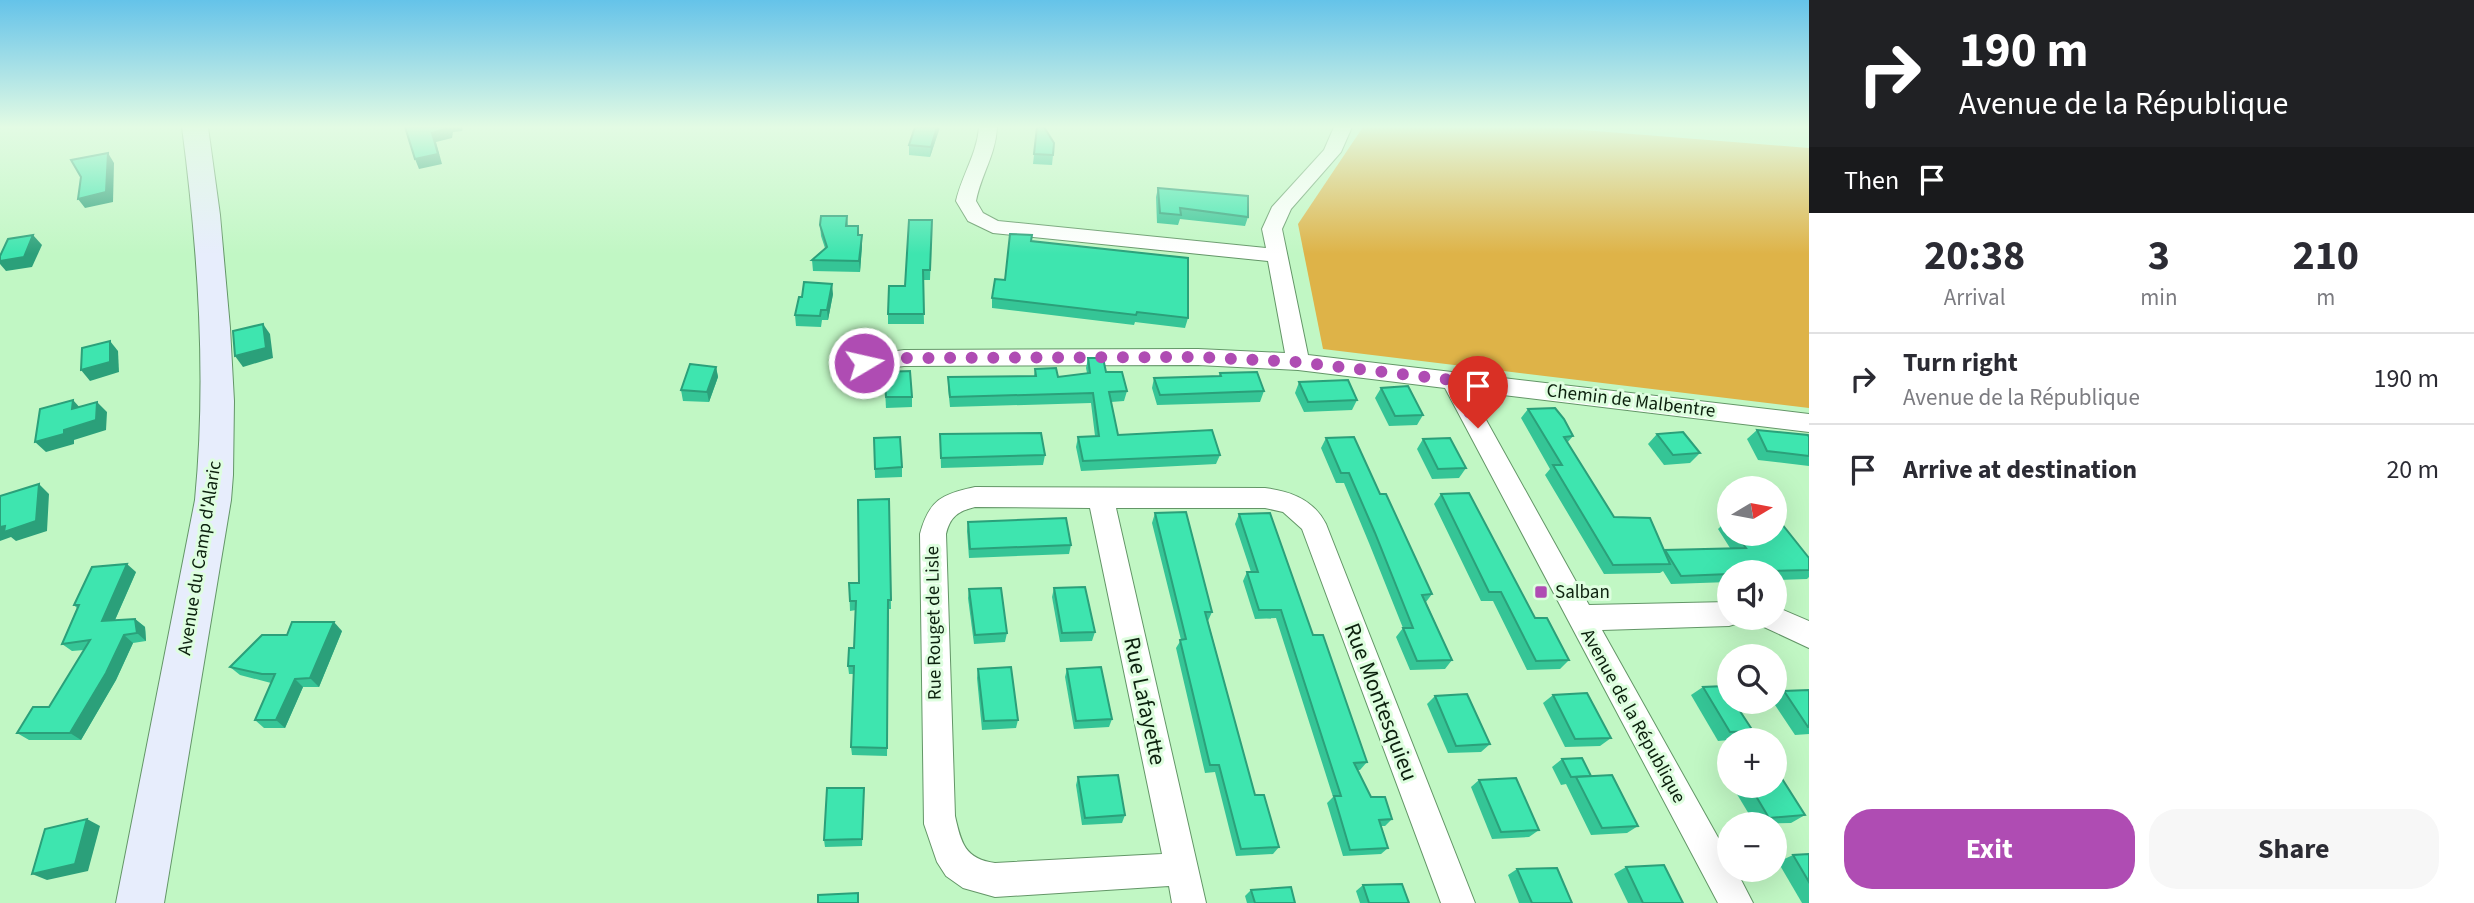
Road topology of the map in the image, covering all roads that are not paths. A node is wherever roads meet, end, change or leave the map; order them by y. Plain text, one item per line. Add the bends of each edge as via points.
1 (201, 169) edge
2 (976, 169) edge
3 (1316, 169) edge
4 (1278, 256) junction
5 (1298, 362) junction
6 (864, 363) dead end
7 (1452, 380) junction
8 (1809, 423) edge
9 (1101, 499) junction
10 (1296, 506) joint
11 (1717, 614) edge
12 (1579, 618) junction
13 (1787, 624) edge
14 (1809, 635) edge
15 (1181, 869) junction
16 (140, 903) edge
17 (1189, 903) edge
18 (1458, 903) edge
19 (1736, 903) edge

1 - 16 main road, Avenue du Camp d'Alaric via 210,240 219,446 214,500
2 - 4 street via 966,201 975,217 993,227
3 - 4 street via 1282,207 1272,229
4 - 5 street
5 - 6 street, Chemin de Malbentre via 1198,357 904,358
5 - 7 street, Chemin de Malbentre
7 - 8 street, Chemin de Malbentre
7 - 12 street, Avenue de la République
9 - 10 street, Rue Rouget de Lisle via 1265,498
9 - 15 street, Rue Lafayette
9 - 15 street, Rue Rouget de Lisle via 975,496 946,506 936,515 933,547 943,840 955,861 972,876 995,880
10 - 18 street, Rue Montesquieu via 1313,524
11 - 12 street
12 - 19 street, Avenue de la République
13 - 14 street
15 - 17 street, Rue Lafayette

